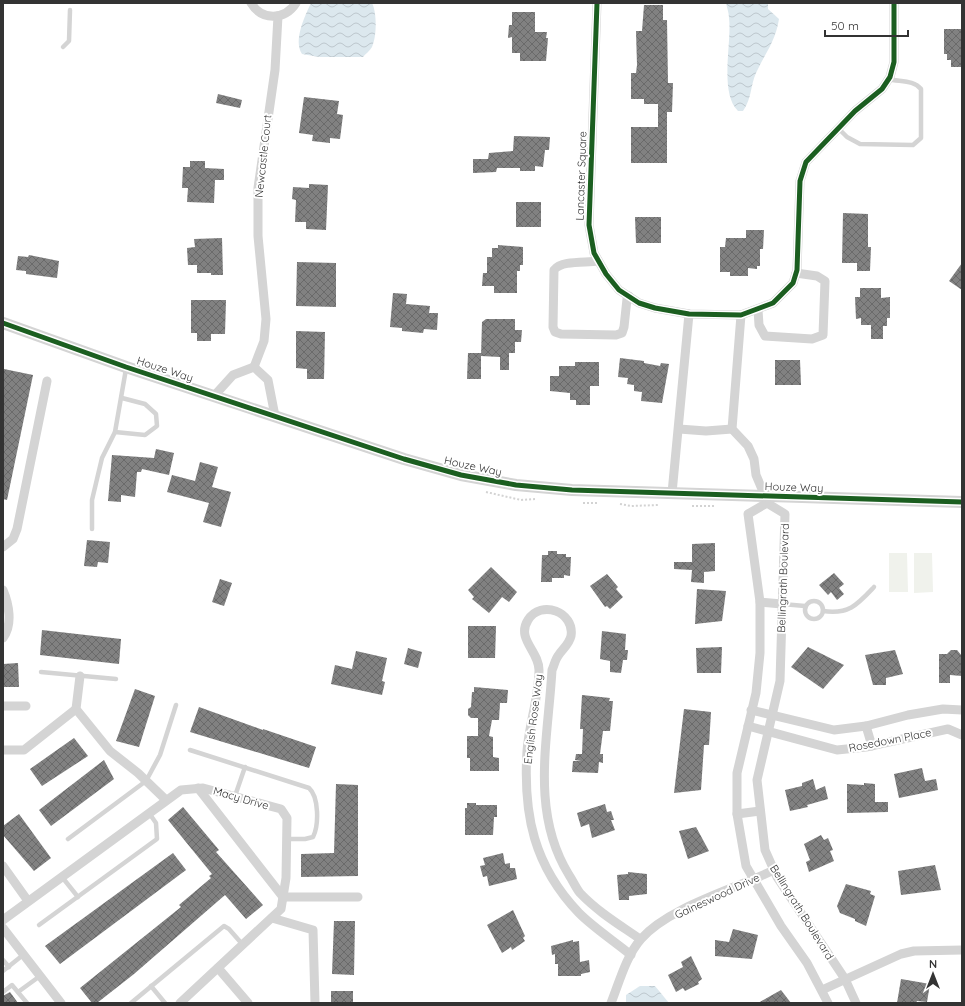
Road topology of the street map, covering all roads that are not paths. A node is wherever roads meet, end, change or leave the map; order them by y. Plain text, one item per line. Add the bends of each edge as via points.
1 (251, 3) edge
2 (296, 3) edge
3 (597, 3) edge
4 (894, 3) edge
5 (70, 10) dead end
6 (278, 16) junction
7 (63, 47) dead end
8 (888, 79) junction
9 (838, 128) junction
10 (598, 261) junction
11 (796, 272) junction
12 (629, 296) junction
13 (758, 310) junction
14 (689, 314) junction
15 (741, 315) junction
16 (3, 323) edge
17 (126, 367) junction
18 (254, 367) junction
19 (47, 381) dead end
20 (214, 396) junction
21 (122, 398) junction
22 (275, 416) junction
23 (679, 429) junction
24 (732, 429) junction
25 (115, 432) junction
26 (672, 493) junction
27 (766, 499) junction
28 (962, 502) edge
29 (92, 529) dead end
30 (3, 547) edge
31 (874, 587) dead end
32 (3, 590) edge
33 (760, 602) junction
34 (782, 604) junction
35 (805, 606) junction
36 (823, 611) junction
37 (3, 638) edge
38 (539, 669) junction
39 (552, 670) junction
40 (41, 672) dead end
41 (80, 676) junction
42 (116, 680) dead end
43 (176, 705) dead end
44 (3, 706) edge
45 (26, 706) dead end
46 (76, 709) junction
47 (751, 710) junction
48 (962, 710) edge
49 (773, 714) junction
50 (748, 726) junction
51 (866, 726) junction
52 (768, 731) junction
53 (962, 735) edge
54 (872, 746) junction
55 (3, 750) edge
56 (190, 750) dead end
57 (245, 767) junction
58 (146, 781) junction
59 (526, 786) junction
60 (543, 786) junction
61 (198, 788) junction
62 (235, 796) junction
63 (166, 800) junction
64 (760, 811) junction
65 (149, 813) junction
66 (737, 814) junction
67 (68, 839) dead end
68 (287, 839) junction
69 (3, 866) edge
70 (774, 870) junction
71 (62, 877) junction
72 (754, 879) junction
73 (78, 897) junction
74 (283, 897) junction
75 (358, 897) dead end
76 (28, 902) junction
77 (272, 918) junction
78 (3, 920) edge
79 (39, 925) dead end
80 (3, 928) edge
81 (640, 939) junction
82 (243, 945) junction
83 (962, 950) edge
84 (24, 955) junction
85 (631, 955) junction
86 (3, 960) edge
87 (9, 967) junction
88 (218, 968) junction
89 (3, 971) edge
90 (40, 976) junction
91 (845, 979) junction
92 (151, 986) junction
93 (822, 990) junction
94 (3, 992) edge
95 (18, 992) junction
96 (27, 1003) edge
97 (60, 1003) edge
98 (131, 1003) edge
99 (165, 1003) edge
100 (180, 1003) edge
101 (248, 1003) edge
102 (315, 1003) edge
103 (611, 1003) edge
104 (828, 1003) edge
105 (856, 1003) edge

1 - 6 street via 261,13
2 - 6 street via 286,14
3 - 10 street, Lancaster Square via 589,225
4 - 8 street, Lancaster Square via 894,62
5 - 7 lane via 69,41
6 - 18 street, Newcastle Court via 275,70 258,188 258,236 266,319 264,341
8 - 9 street, Lancaster Square via 882,89
8 - 9 lane via 917,84 921,89 922,138 918,142 913,145 860,144
9 - 11 street, Lancaster Square via 806,162 800,181
10 - 12 street, Lancaster Square via 619,290
10 - 12 street via 583,264 565,263 558,265 554,270 555,332 609,335 622,333
11 - 13 street, Lancaster Square via 793,283 773,303
11 - 13 street via 817,276 825,281 823,335 812,339 765,336 759,325
12 - 14 street, Lancaster Square via 639,303 655,308
13 - 15 street, Lancaster Square
14 - 15 street, Lancaster Square
14 - 23 street
15 - 24 street
16 - 17 street, Houze Way
17 - 20 street, Houze Way
17 - 21 lane
18 - 20 street via 233,375
18 - 22 street via 268,380
19 - 30 street via 17,530 13,539
20 - 22 street, Houze Way
21 - 25 lane
21 - 25 lane via 145,404 156,414 157,426 145,435
22 - 26 street, Houze Way via 461,475 516,485 572,490
23 - 24 street
23 - 26 street
24 - 27 street via 748,446
25 - 29 lane via 102,458 92,500
26 - 27 street, Houze Way
27 - 28 street, Houze Way
27 - 33 street, Bellingrath Boulevard via 748,514
27 - 34 street, Bellingrath Boulevard via 785,514
31 - 36 lane via 855,607 836,613
32 - 37 street via 8,602 8,629
33 - 34 street
33 - 47 street, Bellingrath Boulevard via 760,653 756,693
34 - 35 lane
34 - 49 street, Bellingrath Boulevard via 780,682
35 - 36 lane via 811,601 818,602
35 - 36 lane via 805,613 809,619 820,617
38 - 39 street
38 - 39 street, English Rose Way via 526,641 525,625 535,612 551,609 565,616 571,629 569,643 558,656
38 - 59 street, English Rose Way via 527,750
39 - 60 street, English Rose Way
40 - 41 lane
41 - 42 lane
41 - 46 street
43 - 58 lane via 160,755
44 - 45 street
46 - 55 street via 24,750
46 - 58 street via 110,751
47 - 49 street, Rosedown Place
47 - 50 street, Bellingrath Boulevard
48 - 51 street, Rosedown Place via 943,709
49 - 51 street, Rosedown Place via 834,730
49 - 52 street, Bellingrath Boulevard
50 - 52 street, Rosedown Place
50 - 66 street, Bellingrath Boulevard via 736,773
51 - 54 street
52 - 54 street, Rosedown Place via 837,750
52 - 64 street, Bellingrath Boulevard via 757,780
53 - 54 street, Rosedown Place via 948,729
56 - 57 lane
57 - 62 lane
57 - 68 lane via 309,788 314,793 316,831 313,837
58 - 63 street
58 - 67 lane
59 - 60 street
59 - 85 street, English Rose Way via 532,834 551,877 580,914
60 - 81 street, English Rose Way via 547,821 555,848 580,892 600,911
61 - 62 street, Macy Drive
61 - 63 street, Macy Drive via 180,790
61 - 74 street
62 - 68 street, Macy Drive via 281,809 287,818
63 - 65 street, Macy Drive
64 - 66 street
64 - 70 street, Bellingrath Boulevard via 764,850
65 - 71 street, Macy Drive
65 - 73 lane via 156,823 157,839
66 - 72 street, Bellingrath Boulevard via 746,866
68 - 74 street, Macy Drive
69 - 76 street
70 - 72 street, Gaineswood Drive
70 - 91 street, Bellingrath Boulevard
71 - 73 lane
71 - 76 street, Macy Drive
72 - 81 street, Gaineswood Drive via 687,908 657,925
72 - 93 street, Bellingrath Boulevard
73 - 79 lane
74 - 75 street
74 - 77 street, Macy Drive via 281,909
76 - 78 street, Macy Drive
77 - 82 street, Macy Drive
77 - 102 street via 313,930
80 - 84 street
81 - 85 street, Gaineswood Drive
82 - 88 street, Macy Drive
82 - 92 lane via 224,926
83 - 91 street via 914,951 901,954
84 - 87 lane
84 - 90 street
85 - 103 street, Gaineswood Drive
86 - 87 lane
87 - 89 lane
88 - 100 street, Macy Drive
88 - 101 street
90 - 95 lane
90 - 97 street
91 - 93 street
91 - 105 street, Bellingrath Boulevard
92 - 98 lane
92 - 99 lane
93 - 104 street, Bellingrath Boulevard
94 - 95 lane via 12,985
95 - 96 lane

